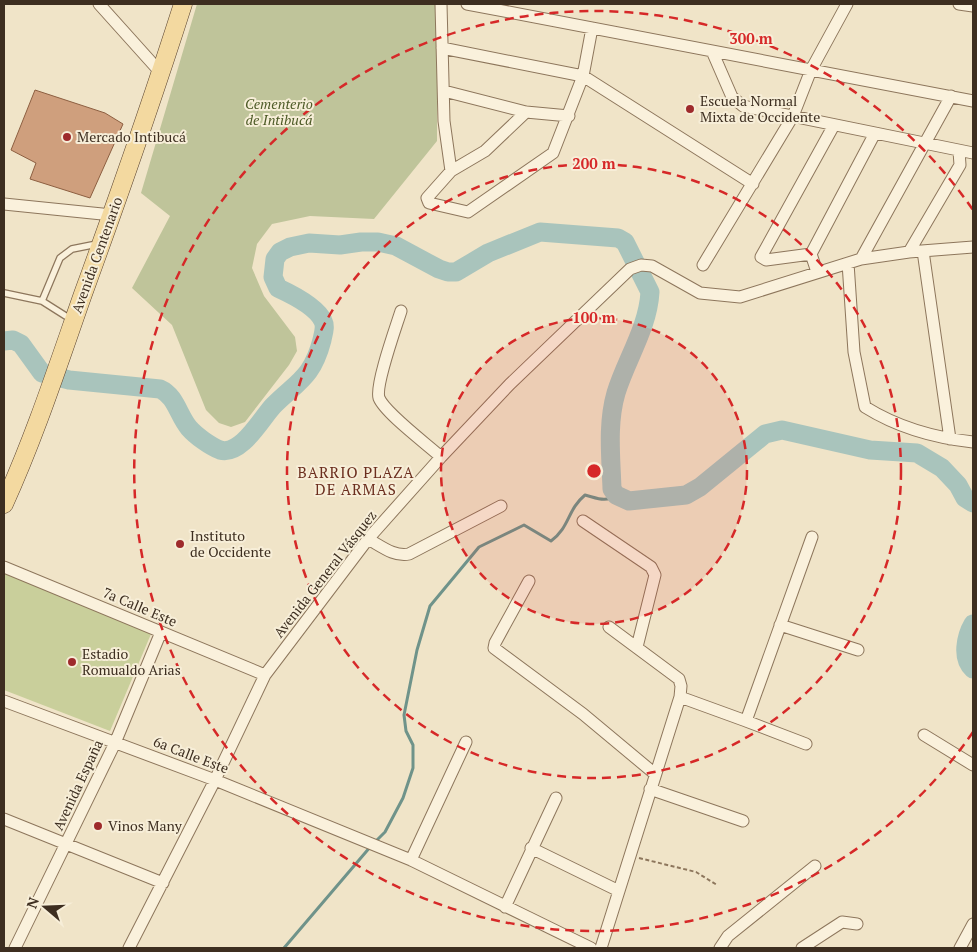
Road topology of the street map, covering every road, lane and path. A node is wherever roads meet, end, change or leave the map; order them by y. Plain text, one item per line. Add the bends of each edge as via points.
1 (99, 4) edge
2 (183, 4) edge
3 (441, 4) edge
4 (467, 4) edge
5 (847, 4) edge
6 (959, 4) edge
7 (973, 6) edge
8 (592, 28) junction
9 (442, 48) junction
10 (712, 51) junction
11 (812, 70) junction
12 (161, 73) junction
13 (583, 76) junction
14 (444, 91) junction
15 (950, 96) junction
16 (973, 100) edge
17 (526, 112) junction
18 (569, 116) junction
19 (793, 116) junction
20 (834, 125) junction
21 (875, 133) junction
22 (923, 143) junction
23 (958, 151) junction
24 (973, 153) edge
25 (451, 171) junction
26 (753, 184) junction
27 (4, 204) edge
28 (112, 215) junction
29 (102, 243) junction
30 (973, 247) edge
31 (923, 251) junction
32 (909, 252) junction
33 (811, 254) junction
34 (861, 259) junction
35 (848, 263) junction
36 (703, 265) dead end
37 (817, 272) junction
38 (4, 293) edge
39 (42, 301) junction
40 (401, 311) dead end
41 (74, 322) junction
42 (950, 440) junction
43 (973, 442) edge
44 (441, 457) junction
45 (4, 504) edge
46 (501, 506) dead end
47 (583, 521) dead end
48 (812, 537) dead end
49 (368, 539) junction
50 (4, 567) edge
51 (528, 581) dead end
52 (780, 625) junction
53 (609, 627) dead end
54 (161, 632) junction
55 (637, 647) junction
56 (858, 650) dead end
57 (265, 675) junction
58 (680, 697) junction
59 (4, 701) edge
60 (746, 721) junction
61 (924, 735) dead end
62 (466, 742) dead end
63 (115, 743) junction
64 (806, 744) dead end
65 (973, 765) edge
66 (655, 774) junction
67 (215, 780) junction
68 (650, 789) junction
69 (556, 798) dead end
70 (4, 819) edge
71 (743, 821) dead end
72 (67, 844) junction
73 (531, 848) junction
74 (630, 856) junction
75 (411, 860) junction
76 (815, 866) dead end
77 (163, 882) junction
78 (717, 885) dead end
79 (619, 891) junction
80 (506, 906) junction
81 (857, 924) dead end
82 (973, 924) edge
83 (15, 948) edge
84 (128, 948) edge
85 (591, 948) edge
86 (601, 948) edge
87 (720, 948) edge
88 (802, 948) edge
89 (960, 948) edge

1 - 12 street
2 - 12 main road, Avenida Centenario
3 - 9 street
4 - 8 street
5 - 11 street
6 - 7 street
8 - 10 street
8 - 13 street
9 - 13 street
9 - 14 street
10 - 11 street
10 - 19 street via 732,96 743,106
11 - 15 street
11 - 19 street
12 - 28 main road, Avenida Centenario
13 - 18 street
13 - 26 street
14 - 17 street
14 - 25 street via 444,121
15 - 16 street
15 - 22 street
17 - 18 street
17 - 25 street via 485,151
18 - 25 street via 553,153 468,212 427,201
19 - 20 street
19 - 26 street
20 - 21 street
20 - 33 street via 761,256 766,260
21 - 22 street
21 - 33 street
22 - 23 street
22 - 34 street
23 - 24 street
23 - 32 street via 960,165
26 - 36 street
27 - 28 street
28 - 29 main road, Avenida Centenario
29 - 39 lane via 72,249 60,258
29 - 41 main road, Avenida Centenario
30 - 31 street, Avenida General Vásquez
31 - 32 street, Avenida General Vásquez
31 - 42 street
32 - 34 street, Avenida General Vásquez
33 - 37 street
34 - 35 street, Avenida General Vásquez
35 - 37 street, Avenida General Vásquez
35 - 42 street via 854,352 865,407 882,418
37 - 44 street, Avenida General Vásquez via 740,297 700,294 652,266 636,267 510,384
38 - 39 lane
39 - 41 lane
40 - 44 street via 380,382 379,398 392,414
41 - 45 main road, Avenida Centenario via 26,454
42 - 43 street
44 - 49 street, Avenida General Vásquez
46 - 49 street via 402,556
47 - 55 street via 652,568 655,575
48 - 52 street
49 - 57 street, Avenida General Vásquez
50 - 54 street, 7a Calle Este
51 - 66 street via 494,648 583,714
52 - 56 street
52 - 60 street
53 - 55 street
54 - 57 street, 7a Calle Este
54 - 63 street, Avenida España
55 - 58 street via 679,679 682,686
57 - 67 street, Avenida General Vásquez
58 - 60 street
58 - 66 street
59 - 63 street, 6a Calle Este
60 - 64 street
61 - 65 street
62 - 75 street
63 - 67 street, 6a Calle Este
63 - 72 street, Avenida España
66 - 68 street
67 - 75 street, 6a Calle Este
67 - 77 street, Avenida General Vásquez
68 - 71 street
68 - 74 street
69 - 73 street
70 - 72 street
72 - 77 street
72 - 83 street, Avenida España
73 - 79 street
73 - 80 street
74 - 78 path via 696,872
74 - 79 street
75 - 80 street, 6a Calle Este
76 - 87 street via 728,936
77 - 84 street, Avenida General Vásquez
79 - 86 street
80 - 85 street, 6a Calle Este
81 - 88 street via 842,922
82 - 89 street

